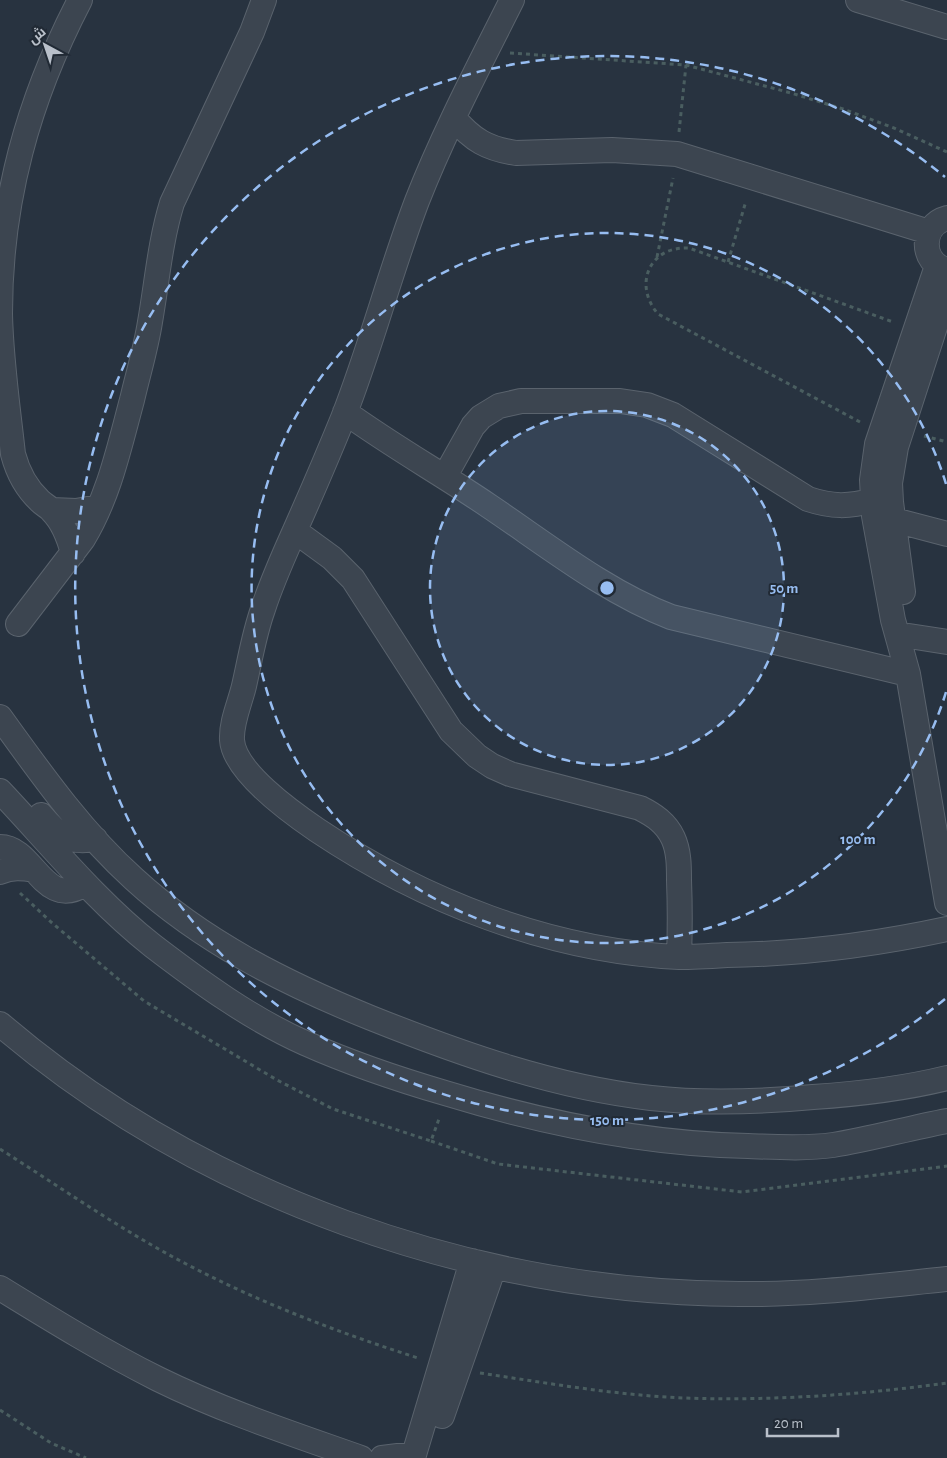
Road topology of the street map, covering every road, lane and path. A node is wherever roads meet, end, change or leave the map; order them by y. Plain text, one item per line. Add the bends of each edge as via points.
1 (80, 0) edge
2 (264, 0) edge
3 (512, 0) edge
4 (858, 0) edge
5 (947, 27) edge
6 (487, 51) junction
7 (454, 118) junction
8 (947, 152) edge
9 (753, 178) junction
10 (938, 225) edge
11 (728, 262) junction
12 (942, 268) edge
13 (947, 290) edge
14 (915, 330) junction
15 (345, 412) junction
16 (881, 433) junction
17 (445, 476) junction
18 (872, 500) junction
19 (99, 507) junction
20 (52, 510) junction
21 (894, 520) junction
22 (295, 531) junction
23 (947, 534) edge
24 (72, 553) junction
25 (18, 624) dead end
26 (909, 636) junction
27 (947, 642) edge
28 (908, 674) junction
29 (0, 717) edge
30 (0, 786) edge
31 (0, 791) edge
32 (95, 839) junction
33 (0, 847) edge
34 (34, 870) junction
35 (7, 879) edge
36 (84, 884) junction
37 (947, 903) edge
38 (947, 929) edge
39 (679, 957) junction
40 (2, 1033) edge
41 (947, 1078) edge
42 (447, 1094) junction
43 (936, 1123) edge
44 (947, 1132) edge
45 (431, 1141) junction
46 (0, 1149) edge
47 (947, 1166) edge
48 (483, 1264) junction
49 (947, 1279) edge
50 (0, 1288) edge
51 (449, 1368) junction
52 (947, 1383) edge
53 (0, 1410) edge
54 (422, 1457) edge
55 (86, 1458) edge
56 (360, 1458) edge
57 (382, 1458) edge

1 - 20 street via 50,60 25,130 8,203 1,277 2,351 13,454 23,480
2 - 19 street via 172,203 145,348 116,462
3 - 6 street
4 - 5 street
6 - 7 street
6 - 8 path via 686,65 843,109
7 - 9 street via 476,140 502,151 669,153
7 - 15 street via 418,199
9 - 10 street
9 - 11 path
10 - 12 street via 926,241 930,259
11 - 14 path
11 - 16 path via 689,248 664,253 646,276 651,307 667,320
12 - 14 street
13 - 21 street via 896,447 890,483
14 - 16 street
15 - 17 street
15 - 22 street
16 - 18 street via 874,462
17 - 18 street via 474,426 499,406 521,401 620,401 647,405 673,415 808,499 840,506
17 - 28 street via 611,588 650,609 671,617
18 - 28 street via 892,620
19 - 20 street via 76,511
19 - 24 street via 92,524
20 - 24 street via 65,531
21 - 23 street
21 - 26 street
22 - 39 street via 332,558 353,579 451,731 477,756 510,774 640,808 660,820 674,839 677,851
22 - 39 street via 229,691 219,728 220,757 231,774 251,789 274,798 336,843 380,869 465,908 576,943
24 - 25 street
26 - 27 street
26 - 28 street
28 - 37 street
29 - 32 street via 51,788
30 - 32 street via 15,786 60,835 77,840
31 - 36 street
32 - 41 street via 166,906 270,973 421,1038 527,1073 603,1091 703,1102 753,1102 865,1093
33 - 34 street via 12,850
34 - 35 street via 7,869
34 - 36 street via 47,884 60,890 73,890
35 - 45 path via 144,1000 277,1080 333,1109
36 - 42 street via 159,950 263,1021 303,1042 358,1064
38 - 39 street via 810,952
40 - 48 street via 90,1092 226,1172 371,1232
42 - 43 street via 534,1118 600,1131 721,1146 832,1145
42 - 45 path
43 - 44 street
45 - 47 path via 498,1164 742,1192
46 - 51 path via 130,1233 190,1266 317,1323
48 - 49 street via 615,1287 738,1294 862,1289
48 - 51 street
50 - 56 street via 160,1380 224,1408
51 - 52 path via 619,1393 681,1398 809,1397
51 - 54 street
53 - 55 path via 52,1443
54 - 57 street

